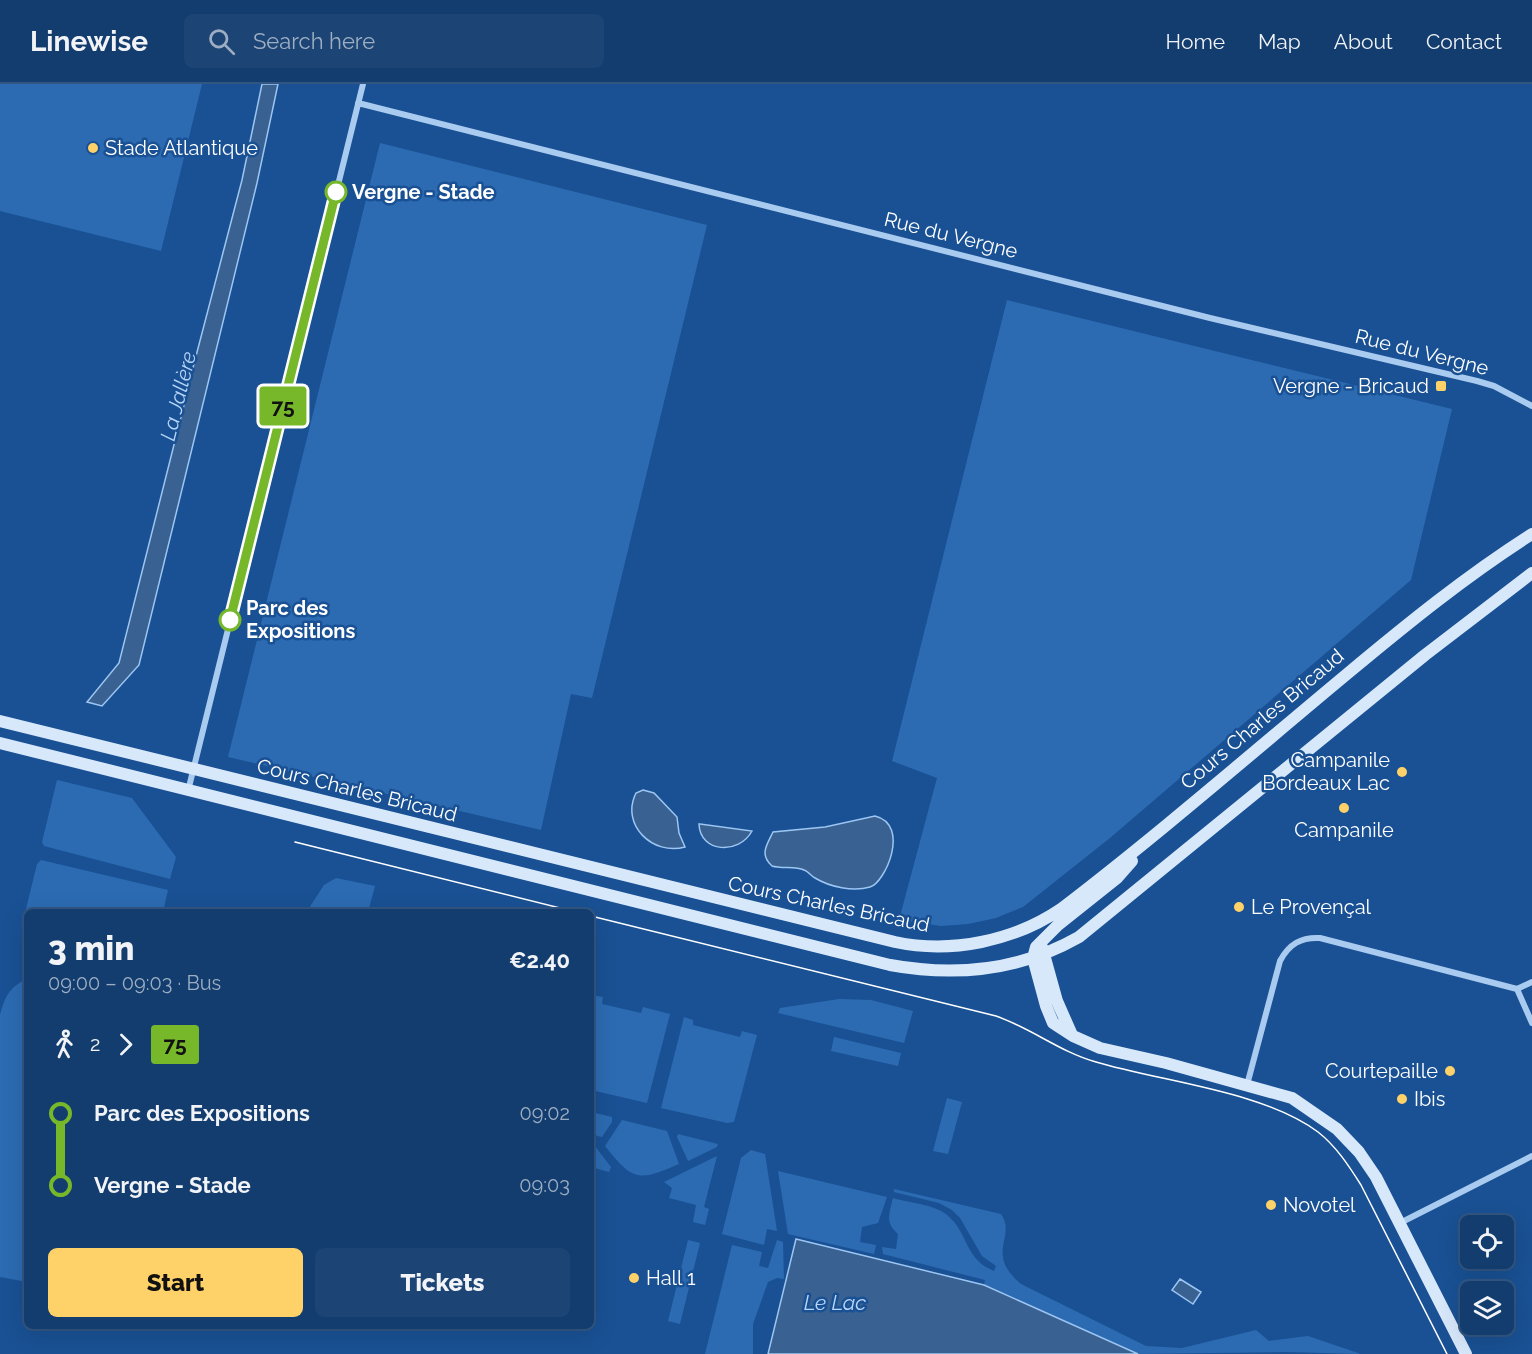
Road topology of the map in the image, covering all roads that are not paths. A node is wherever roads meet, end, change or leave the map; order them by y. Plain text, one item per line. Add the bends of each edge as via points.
1 (363, 84) edge
2 (358, 103) junction
3 (1532, 406) edge
4 (1532, 534) edge
5 (1532, 573) edge
6 (0, 721) edge
7 (0, 743) edge
8 (193, 769) junction
9 (188, 791) junction
10 (1152, 838) junction
11 (1034, 925) junction
12 (1040, 941) junction
13 (1039, 956) junction
14 (1532, 982) edge
15 (1517, 989) junction
16 (1532, 1023) edge
17 (1247, 1085) junction
18 (1532, 1156) edge
19 (1400, 1223) junction
20 (1466, 1354) edge

1 - 2 street
2 - 3 street, Rue du Vergne via 1477,381
2 - 8 street
4 - 10 main road, Cours Charles Bricaud via 1479,568 1404,627
5 - 13 main road via 1079,936
6 - 8 main road, Cours Charles Bricaud
7 - 9 main road
8 - 9 street
8 - 11 main road, Cours Charles Bricaud via 910,945 965,945
9 - 13 main road via 890,965 930,971 967,970
10 - 11 main road, Cours Charles Bricaud via 1061,909
10 - 12 main road via 1117,878
11 - 12 main road
12 - 13 main road
13 - 17 main road via 1046,1006 1053,1023 1073,1036 1100,1048
14 - 15 street
15 - 16 street
15 - 17 street via 1320,938 1306,938 1285,951 1280,961
17 - 19 main road via 1292,1098 1337,1129 1377,1177
18 - 19 street
19 - 20 main road

